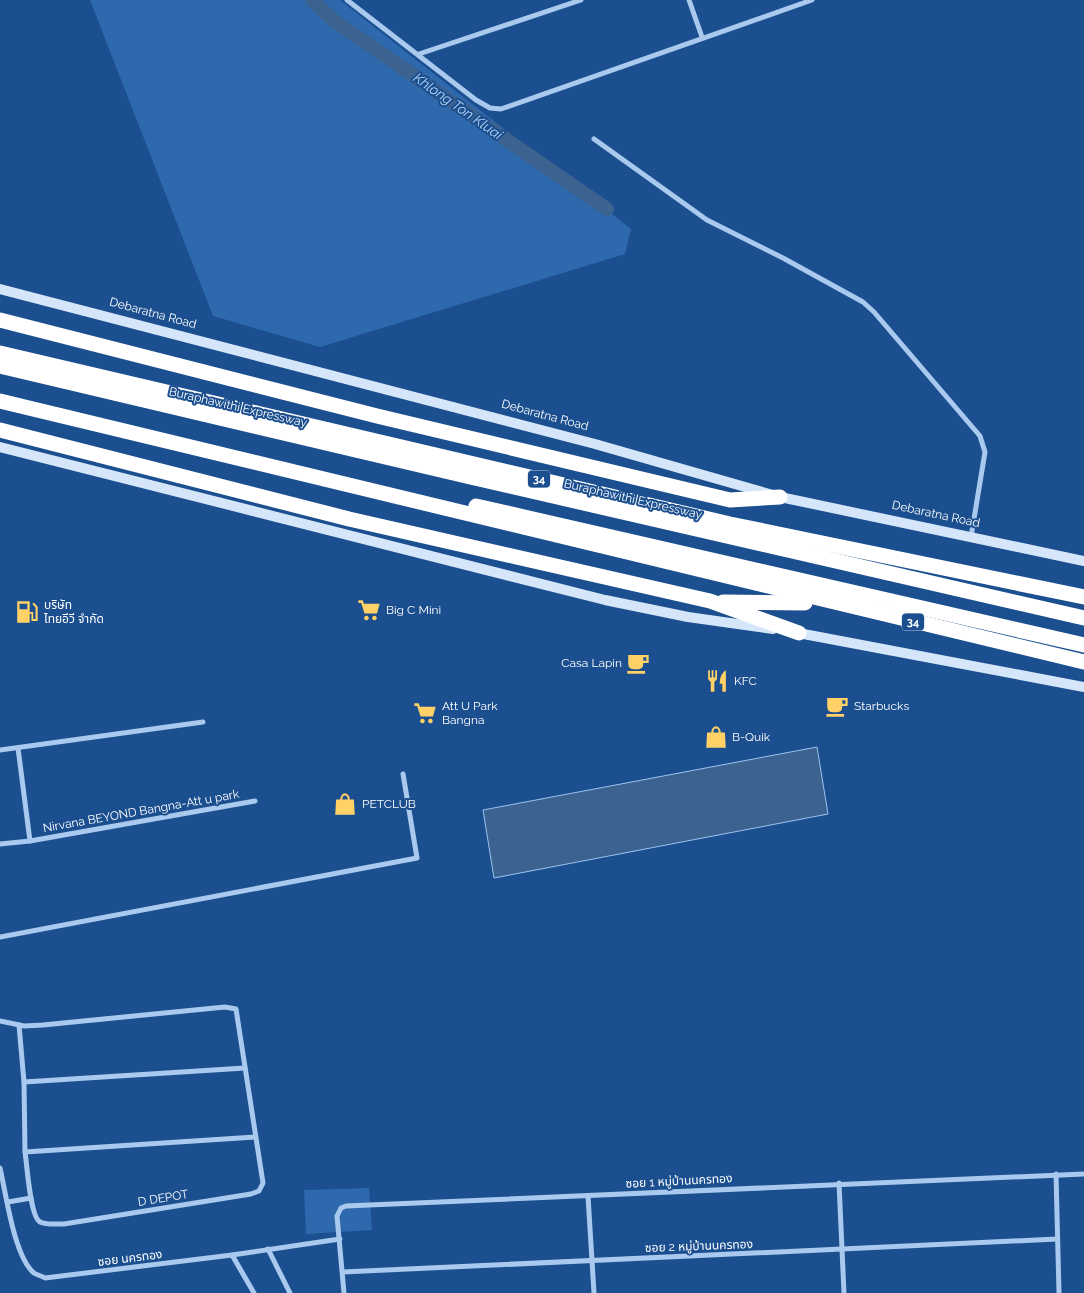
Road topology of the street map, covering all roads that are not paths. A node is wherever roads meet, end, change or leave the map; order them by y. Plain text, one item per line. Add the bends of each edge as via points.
1 (347, 0) edge
2 (581, 0) edge
3 (689, 0) edge
4 (812, 0) edge
5 (702, 37) junction
6 (419, 54) junction
7 (594, 139) dead end
8 (0, 289) edge
9 (0, 320) edge
10 (0, 353) edge
11 (0, 366) edge
12 (0, 393) edge
13 (0, 402) edge
14 (0, 430) edge
15 (0, 447) edge
16 (780, 497) junction
17 (730, 500) junction
18 (730, 524) junction
19 (971, 537) junction
20 (1084, 561) edge
21 (1082, 597) edge
22 (710, 601) junction
23 (834, 603) junction
24 (1084, 618) edge
25 (799, 633) junction
26 (1084, 644) edge
27 (1084, 662) edge
28 (1084, 688) edge
29 (203, 722) dead end
30 (18, 748) junction
31 (0, 750) edge
32 (403, 774) dead end
33 (255, 801) dead end
34 (30, 841) junction
35 (0, 844) edge
36 (0, 937) edge
37 (0, 1021) edge
38 (19, 1025) junction
39 (245, 1068) junction
40 (24, 1082) junction
41 (255, 1137) junction
42 (25, 1152) junction
43 (0, 1168) edge
44 (1056, 1174) junction
45 (1084, 1174) edge
46 (840, 1183) junction
47 (588, 1196) junction
48 (31, 1198) junction
49 (8, 1202) junction
50 (340, 1239) junction
51 (1057, 1240) junction
52 (268, 1249) junction
53 (842, 1250) junction
54 (232, 1256) junction
55 (593, 1260) junction
56 (343, 1272) junction
57 (254, 1293) edge
58 (290, 1293) edge
59 (344, 1293) edge
60 (594, 1293) edge
61 (844, 1293) edge
62 (1059, 1293) edge

1 - 6 street
2 - 6 street
3 - 5 street
4 - 5 street
5 - 6 street via 501,109 490,108 476,100
7 - 19 street via 707,220 842,289 874,312 980,436 985,452
8 - 16 main road, Debaratna Road via 595,444
9 - 17 highway via 377,416
10 - 18 highway, 34
11 - 24 highway, Buraphawithi Expressway via 475,479
12 - 26 highway via 466,504
13 - 23 highway, 34
14 - 22 highway via 349,519
15 - 25 main road via 605,600 688,617
16 - 17 highway
16 - 19 main road, Debaratna Road
17 - 18 highway
18 - 21 highway, 34
19 - 20 main road, Debaratna Road
22 - 23 highway
22 - 25 highway
23 - 27 highway, 34
25 - 28 main road
29 - 30 street
30 - 31 street
30 - 34 street, Nirvana BEYOND Bangna-Att u park
32 - 36 street via 417,858
33 - 34 street, Nirvana BEYOND Bangna-Att u park
34 - 35 street, Nirvana BEYOND Bangna-Att u park
37 - 38 street, D DEPOT
38 - 39 street, D DEPOT via 52,1025 225,1007 236,1009
38 - 40 street, D DEPOT
39 - 40 street
39 - 41 street, D DEPOT
40 - 42 street, D DEPOT
41 - 42 street
41 - 48 street, D DEPOT via 263,1183 259,1191 251,1194 64,1224 37,1220
42 - 48 street, D DEPOT
43 - 49 street, ซอย นครทอง
44 - 45 street, ซอย 1 หมู่บ้านนครทอง
44 - 46 street, ซอย 1 หมู่บ้านนครทอง
44 - 51 street
46 - 47 street, ซอย 1 หมู่บ้านนครทอง
46 - 53 street
47 - 50 street, ซอย 1 หมู่บ้านนครทอง via 346,1206 336,1216
47 - 55 street
48 - 49 street
49 - 54 street, ซอย นครทอง via 16,1240 26,1262 34,1273 45,1278
50 - 52 street, ซอย นครทอง
50 - 56 street, ซอย 1 หมู่บ้านนครทอง
51 - 53 street, ซอย 2 หมู่บ้านนครทอง
51 - 62 street
52 - 54 street, ซอย นครทอง
52 - 58 street
53 - 55 street, ซอย 2 หมู่บ้านนครทอง
53 - 61 street
54 - 57 street
55 - 56 street, ซอย 2 หมู่บ้านนครทอง
55 - 60 street
56 - 59 street, ซอย 1 หมู่บ้านนครทอง

